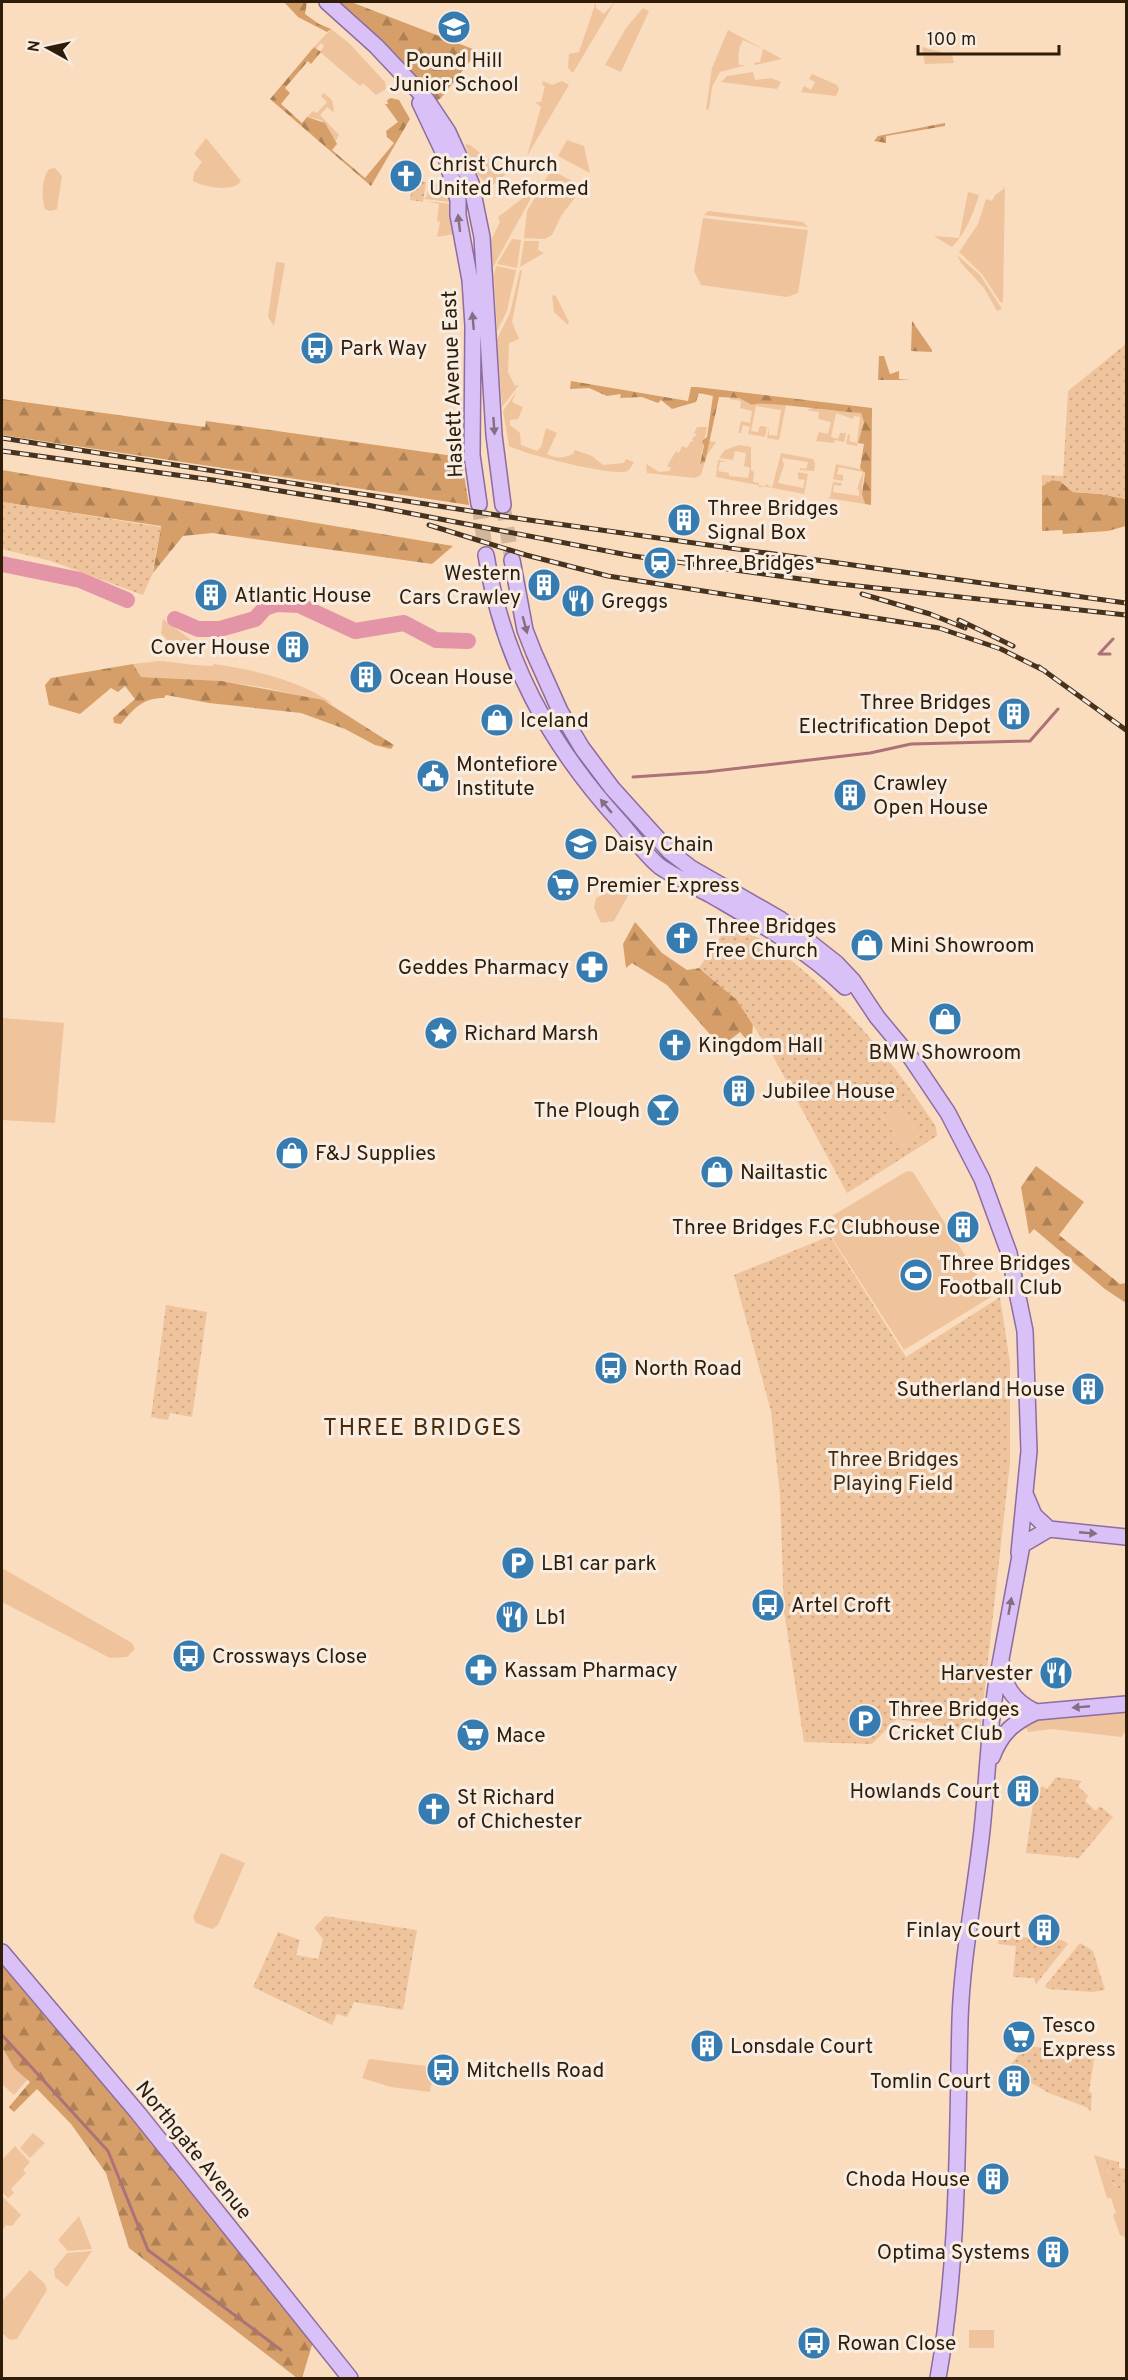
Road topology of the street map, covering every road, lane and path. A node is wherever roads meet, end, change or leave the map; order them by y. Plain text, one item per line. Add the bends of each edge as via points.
1 (327, 2) edge
2 (410, 85) junction
3 (479, 504) tunnel mouth
4 (503, 506) tunnel mouth
5 (486, 555) tunnel mouth
6 (512, 560) tunnel mouth
7 (867, 1003) junction
8 (1024, 1491) junction
9 (1049, 1529) junction
10 (1126, 1537) edge
11 (1019, 1553) junction
12 (1001, 1659) junction
13 (1126, 1704) edge
14 (1036, 1712) junction
15 (989, 1766) junction
16 (2, 1952) edge
17 (350, 2379) edge
18 (938, 2379) edge

1 - 2 main road via 376,46
3 -> 2 main road, Haslett Avenue East via 472,455 475,347 458,200 446,158
2 -> 4 main road, Haslett Avenue East via 426,99 448,132 471,183 477,208
7 -> 5 main road via 827,969 774,933 659,866 606,807 537,711 504,631
6 -> 7 main road via 525,630 534,653 560,711 612,788 669,851 789,926 836,963
7 - 8 main road via 948,1113 998,1218 1025,1331 1029,1451
8 - 9 main road via 1034,1515
8 - 11 main road
9 -> 10 main road
9 - 11 main road via 1029,1539
12 -> 11 main road
12 - 14 main road via 1009,1691
12 - 15 main road
13 -> 14 main road
14 - 15 main road via 1008,1729 998,1741
15 - 18 main road via 960,2019 954,2260
16 - 17 main road, Northgate Avenue via 138,2113

